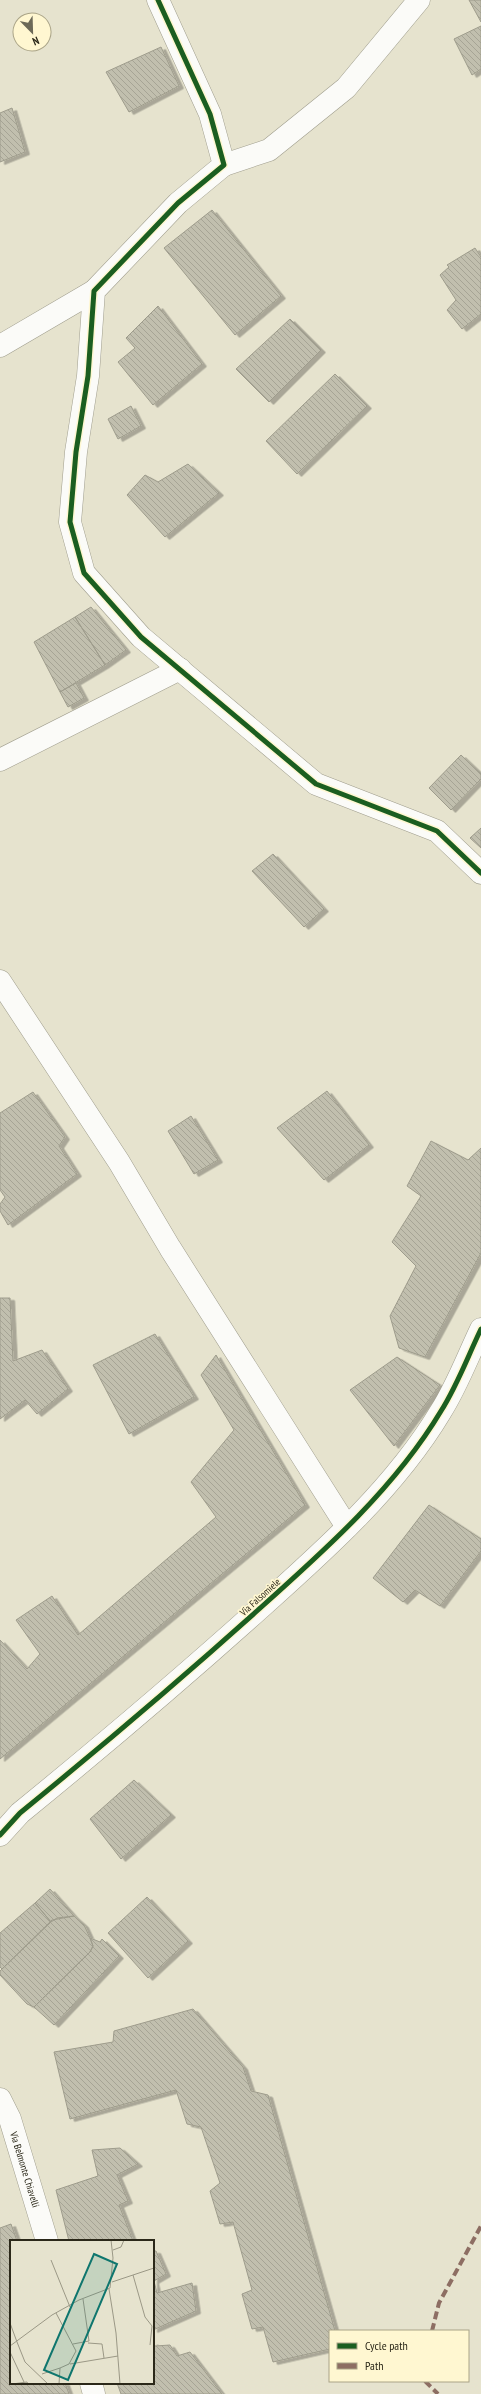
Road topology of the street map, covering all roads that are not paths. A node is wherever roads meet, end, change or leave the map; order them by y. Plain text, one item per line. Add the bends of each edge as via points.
1 (158, 0) edge
2 (419, 0) edge
3 (224, 165) junction
4 (94, 291) junction
5 (0, 346) edge
6 (180, 669) junction
7 (0, 760) edge
8 (481, 873) edge
9 (0, 981) edge
10 (481, 1329) edge
11 (347, 1526) junction
12 (0, 1834) edge
13 (0, 2099) edge
14 (47, 2240) edge
15 (91, 2384) edge
16 (94, 2394) edge

1 - 3 street via 210,114
2 - 3 street via 346,88 269,150
3 - 4 street via 178,203
4 - 5 street
4 - 6 street via 88,376 76,452 70,522 84,573 142,637
6 - 7 street
6 - 8 street via 316,784 437,831
9 - 11 street via 119,1162 170,1248
10 - 11 street, Via Falsomiele via 441,1411 398,1471
11 - 12 street, Via Falsomiele via 312,1563 170,1689 20,1813
13 - 14 street, Via Belmonte Chiavelli via 10,2119
15 - 16 street

